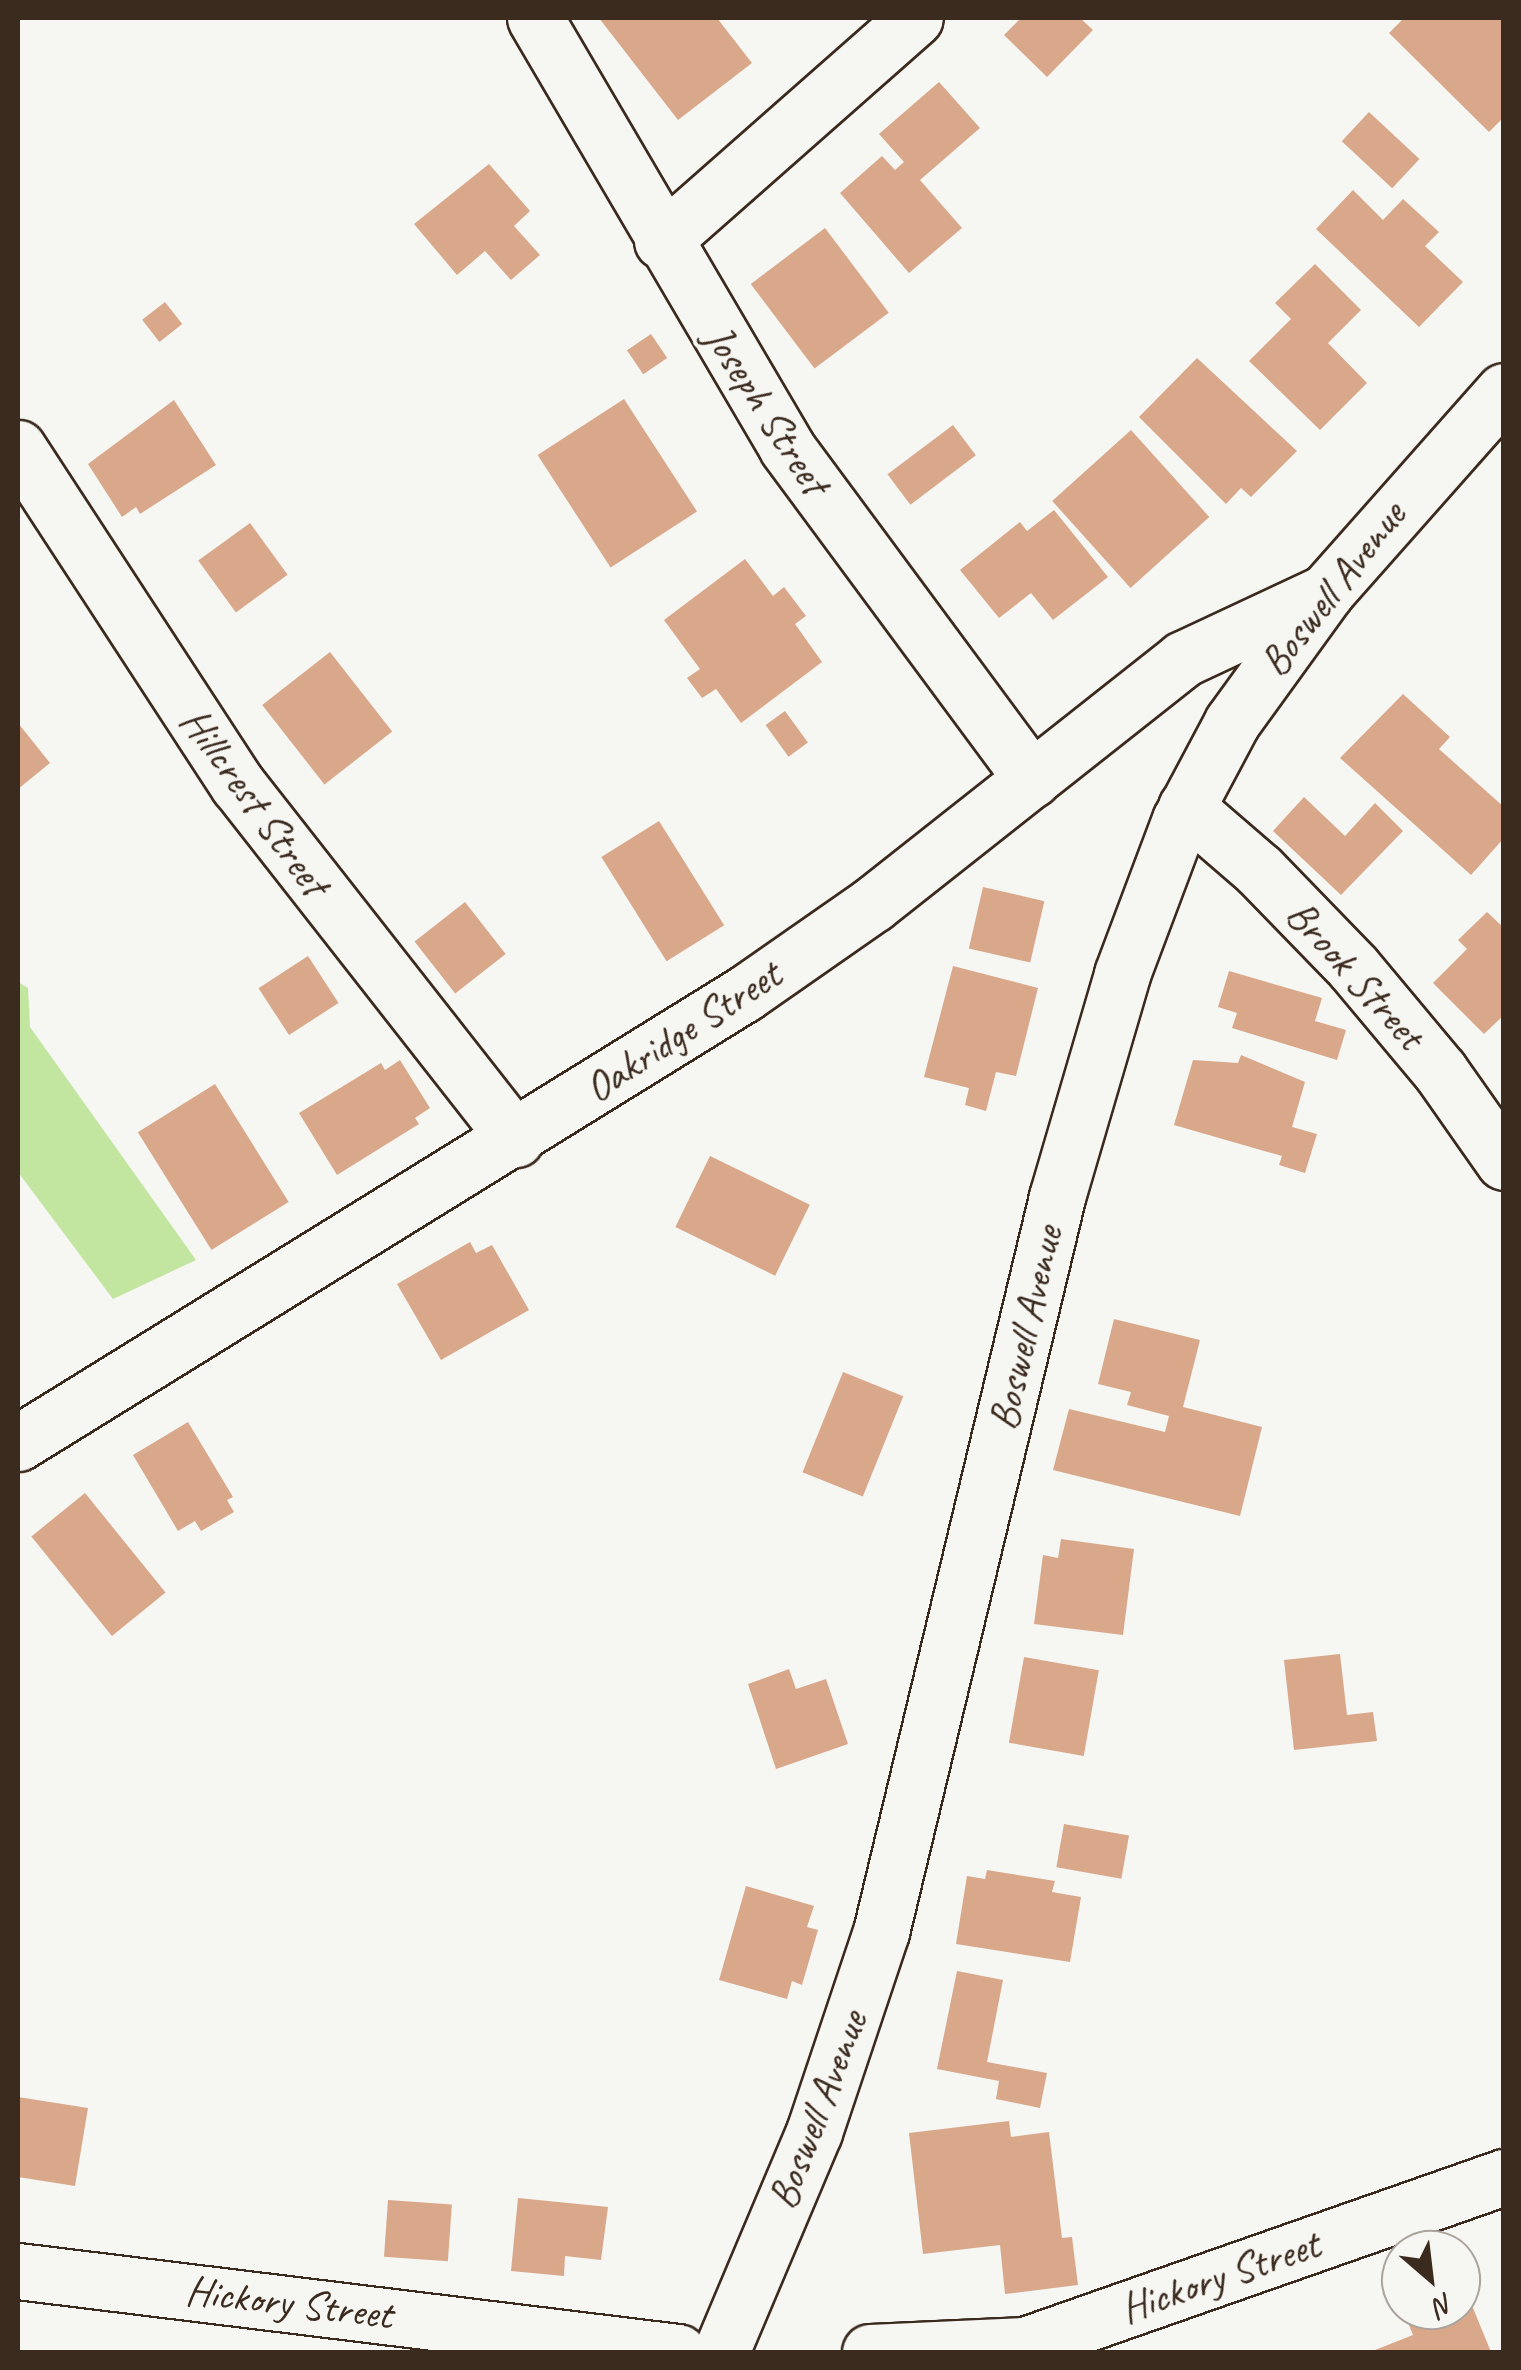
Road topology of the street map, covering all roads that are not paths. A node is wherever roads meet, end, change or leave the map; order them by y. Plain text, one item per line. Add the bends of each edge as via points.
1 (535, 18) edge
2 (915, 18) edge
3 (662, 241) junction
4 (1504, 390) edge
5 (18, 448) edge
6 (1326, 592) junction
7 (1032, 780) junction
8 (1186, 808) junction
9 (516, 1139) junction
10 (1504, 1162) edge
11 (18, 1443) edge
12 (1504, 2177) edge
13 (18, 2271) edge
14 (1026, 2349) edge
15 (678, 2352) edge
16 (722, 2352) edge
17 (870, 2352) edge

1 - 3 street, Joseph Street
2 - 3 street
3 - 7 street, Joseph Street via 787,448
4 - 6 street, Boswell Avenue
5 - 9 street, Hillcrest Street via 238,785
6 - 7 street, Oakridge Street via 1183,658
6 - 8 street, Boswell Avenue via 1232,722
7 - 9 street, Oakridge Street via 809,949
8 - 10 street, Brook Street via 1259,870 1352,968 1440,1071
8 - 16 street, Boswell Avenue via 1122,974 1057,1197 880,1932 814,2132
9 - 11 street, Oakridge Street
12 - 14 street, Hickory Street
13 - 15 street, Hickory Street
14 - 17 street, Hickory Street

